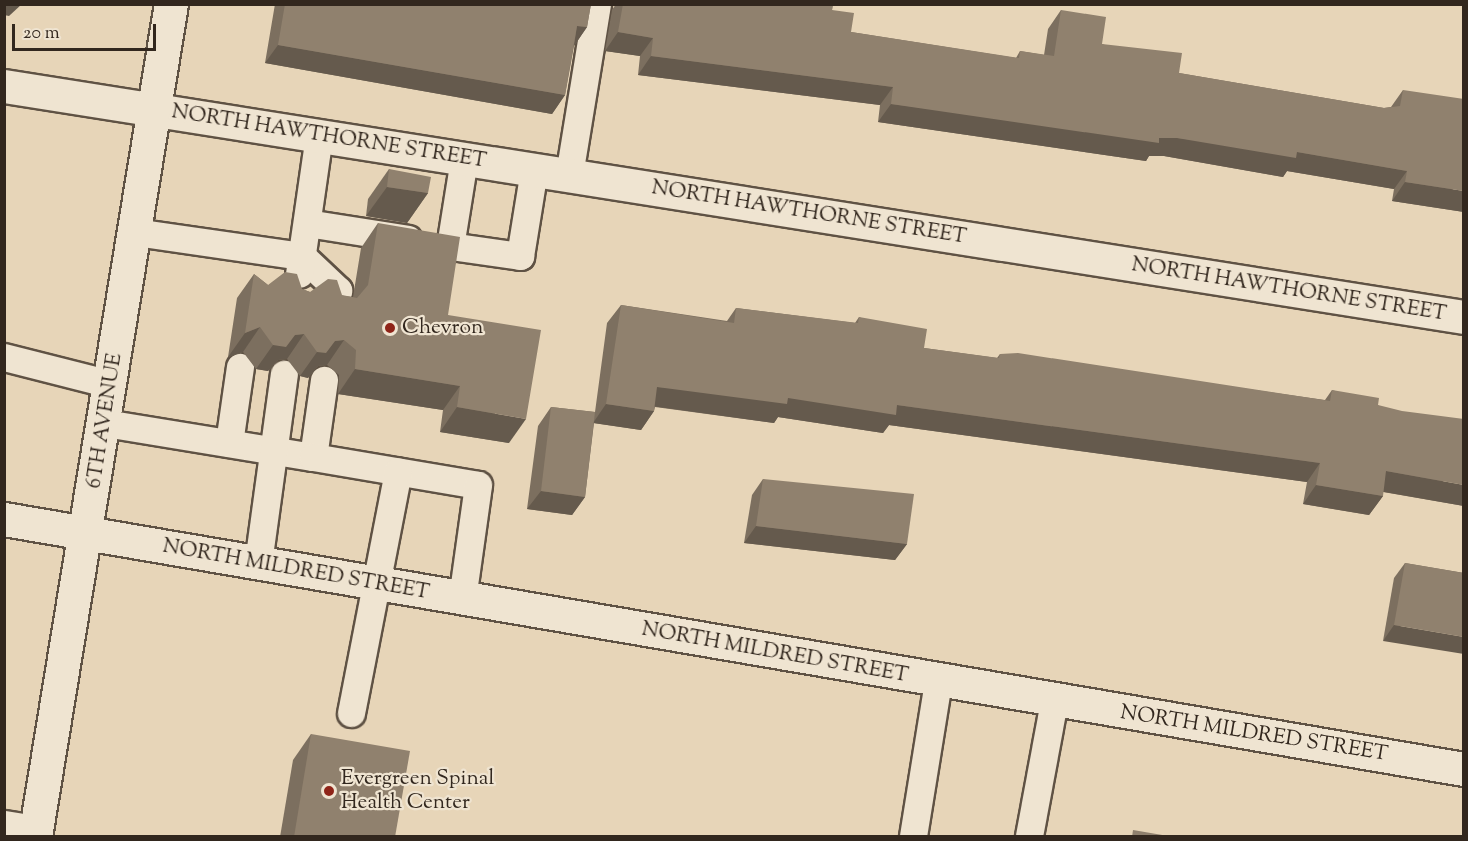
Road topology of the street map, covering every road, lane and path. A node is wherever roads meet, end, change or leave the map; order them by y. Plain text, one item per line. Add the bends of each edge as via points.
1 (171, 4) edge
2 (597, 4) edge
3 (4, 86) edge
4 (154, 110) junction
5 (319, 136) junction
6 (464, 159) junction
7 (534, 170) junction
8 (569, 175) junction
9 (307, 223) junction
10 (135, 232) junction
11 (450, 246) junction
12 (302, 256) junction
13 (295, 301) edge
14 (335, 307) edge
15 (1464, 317) edge
16 (4, 357) edge
17 (240, 367) dead end
18 (284, 374) edge
19 (324, 380) edge
20 (111, 384) junction
21 (105, 423) junction
22 (229, 443) junction
23 (274, 450) junction
24 (313, 457) junction
25 (398, 472) junction
26 (4, 519) edge
27 (88, 533) junction
28 (258, 563) junction
29 (380, 585) junction
30 (462, 599) junction
31 (938, 681) junction
32 (1054, 701) junction
33 (351, 713) dead end
34 (1464, 769) edge
35 (4, 824) edge
36 (36, 833) edge
37 (913, 837) edge
38 (1029, 837) edge

1 - 4 street, 6TH AVENUE
2 - 8 lane
3 - 4 street, NORTH HAWTHORNE STREET
4 - 5 street, NORTH HAWTHORNE STREET
4 - 10 street, 6TH AVENUE
5 - 6 street, NORTH HAWTHORNE STREET
5 - 9 lane
6 - 7 street, NORTH HAWTHORNE STREET
6 - 11 lane
7 - 8 street, NORTH HAWTHORNE STREET
7 - 11 lane via 520,256
8 - 15 street, NORTH HAWTHORNE STREET
9 - 11 lane
9 - 12 lane
10 - 12 lane via 256,261
10 - 20 street, 6TH AVENUE
12 - 13 lane
12 - 14 lane via 338,290
16 - 20 lane
17 - 22 lane
18 - 23 lane
19 - 24 lane
20 - 21 street, 6TH AVENUE
21 - 22 lane
21 - 27 street, 6TH AVENUE
22 - 23 lane
23 - 24 lane
23 - 28 lane
24 - 25 lane
25 - 29 lane
25 - 30 lane via 478,485
26 - 27 street, NORTH MILDRED STREET
27 - 28 street, NORTH MILDRED STREET
27 - 36 street, 6TH AVENUE
28 - 29 street, NORTH MILDRED STREET
29 - 30 street, NORTH MILDRED STREET
29 - 33 lane
30 - 31 street, NORTH MILDRED STREET
31 - 32 street, NORTH MILDRED STREET
31 - 37 lane
32 - 34 street, NORTH MILDRED STREET
32 - 38 lane
35 - 36 lane

